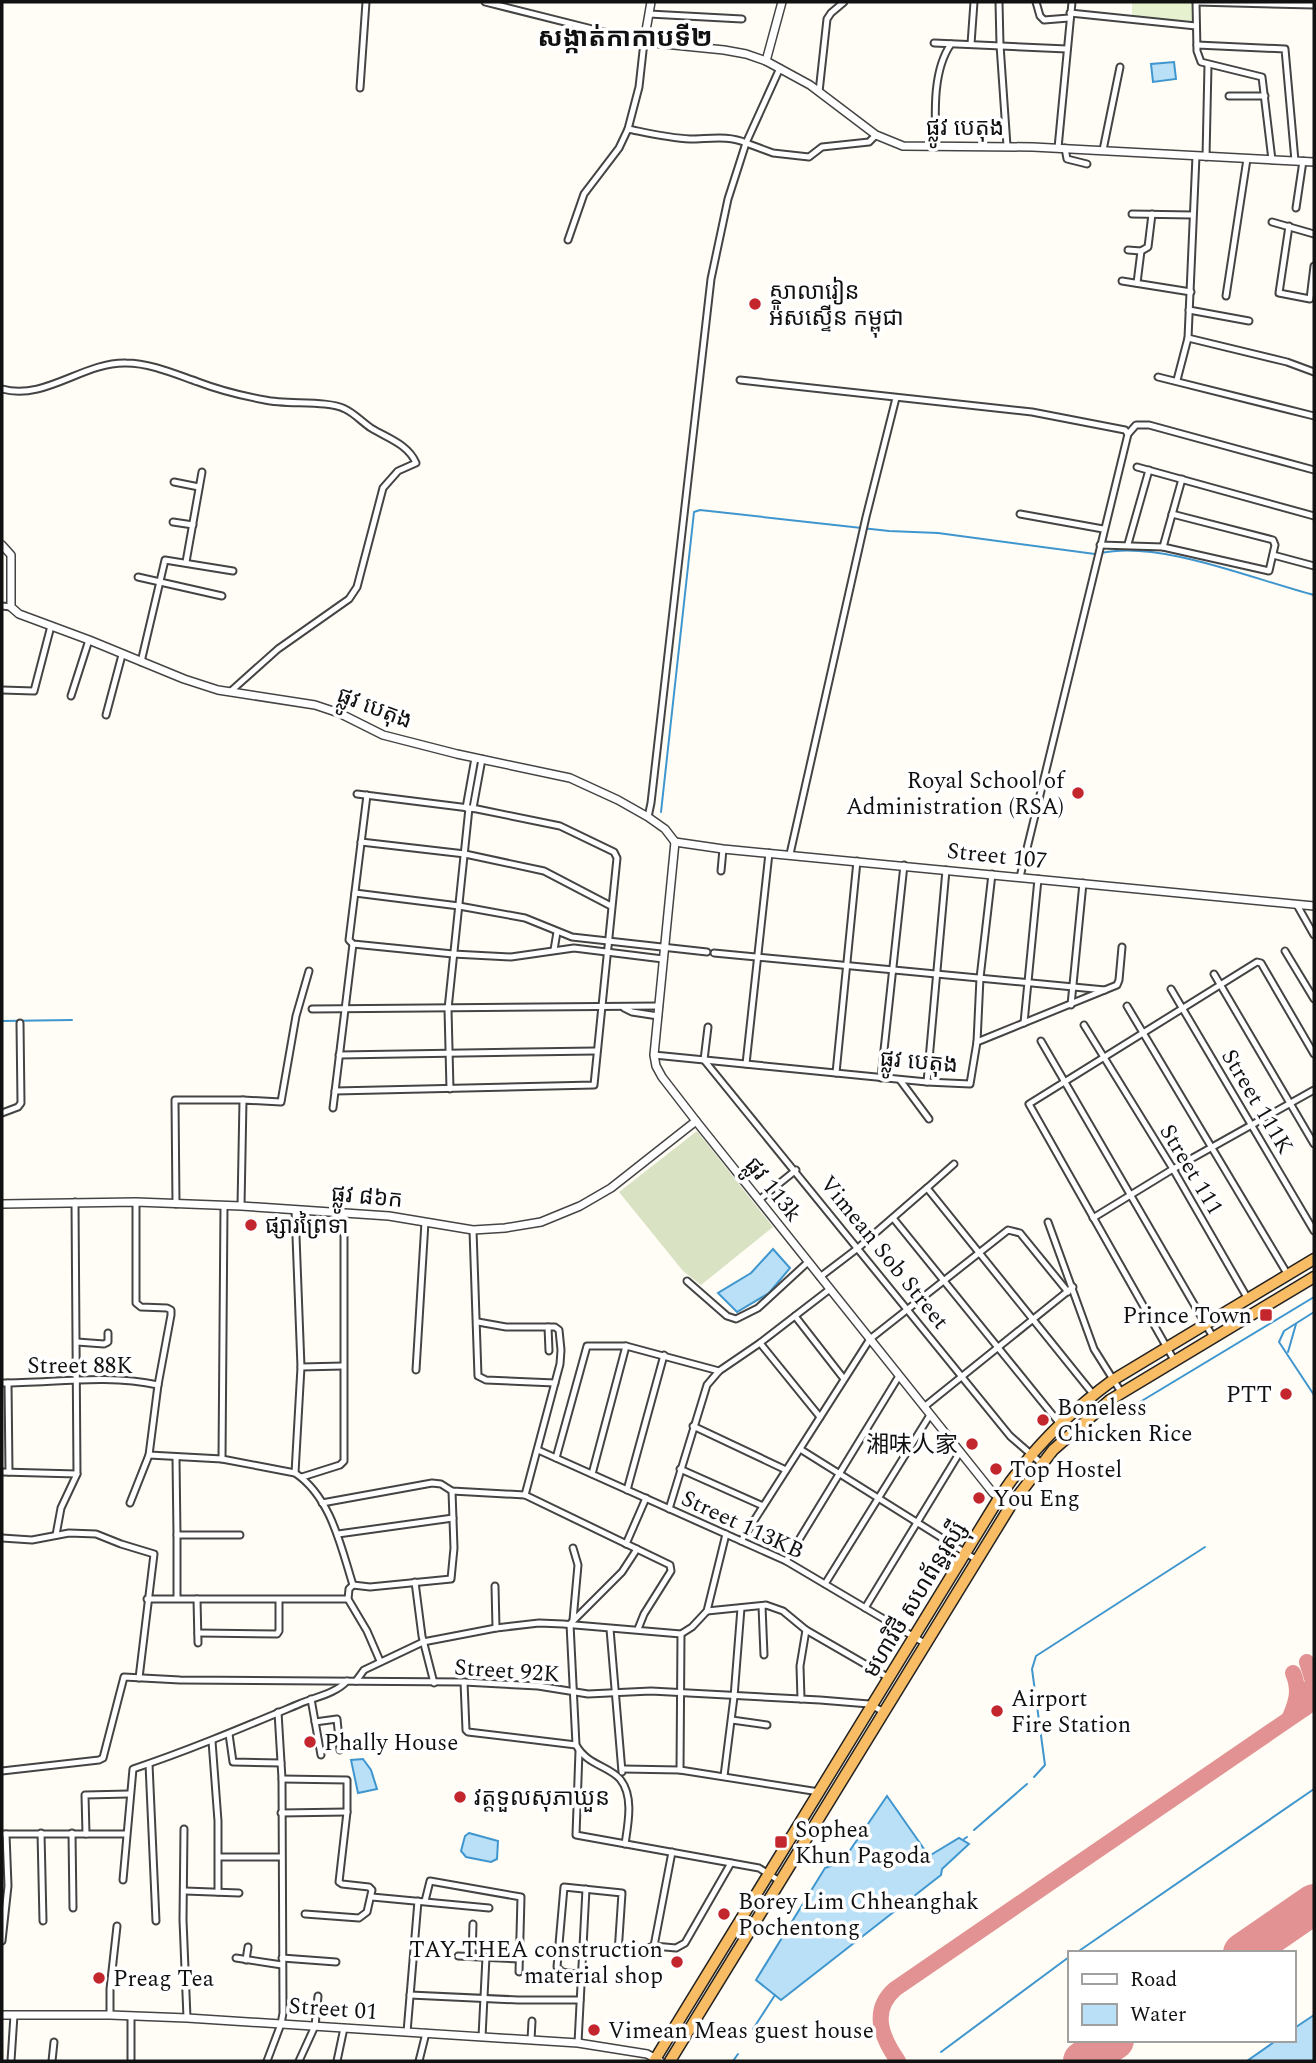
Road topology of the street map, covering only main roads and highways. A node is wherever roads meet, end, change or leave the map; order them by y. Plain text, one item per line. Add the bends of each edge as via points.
1 (1314, 1259) edge
2 (1314, 1277) edge
3 (656, 2060) edge
4 (670, 2061) edge

1 - 3 highway, មហាវិថី សហព័ន្ធរុស្ស៊ី via 1113,1380 1030,1455 999,1498
2 - 4 highway, មហាវិថី សហព័ន្ធរុស្ស៊ី via 1121,1392 1041,1463

